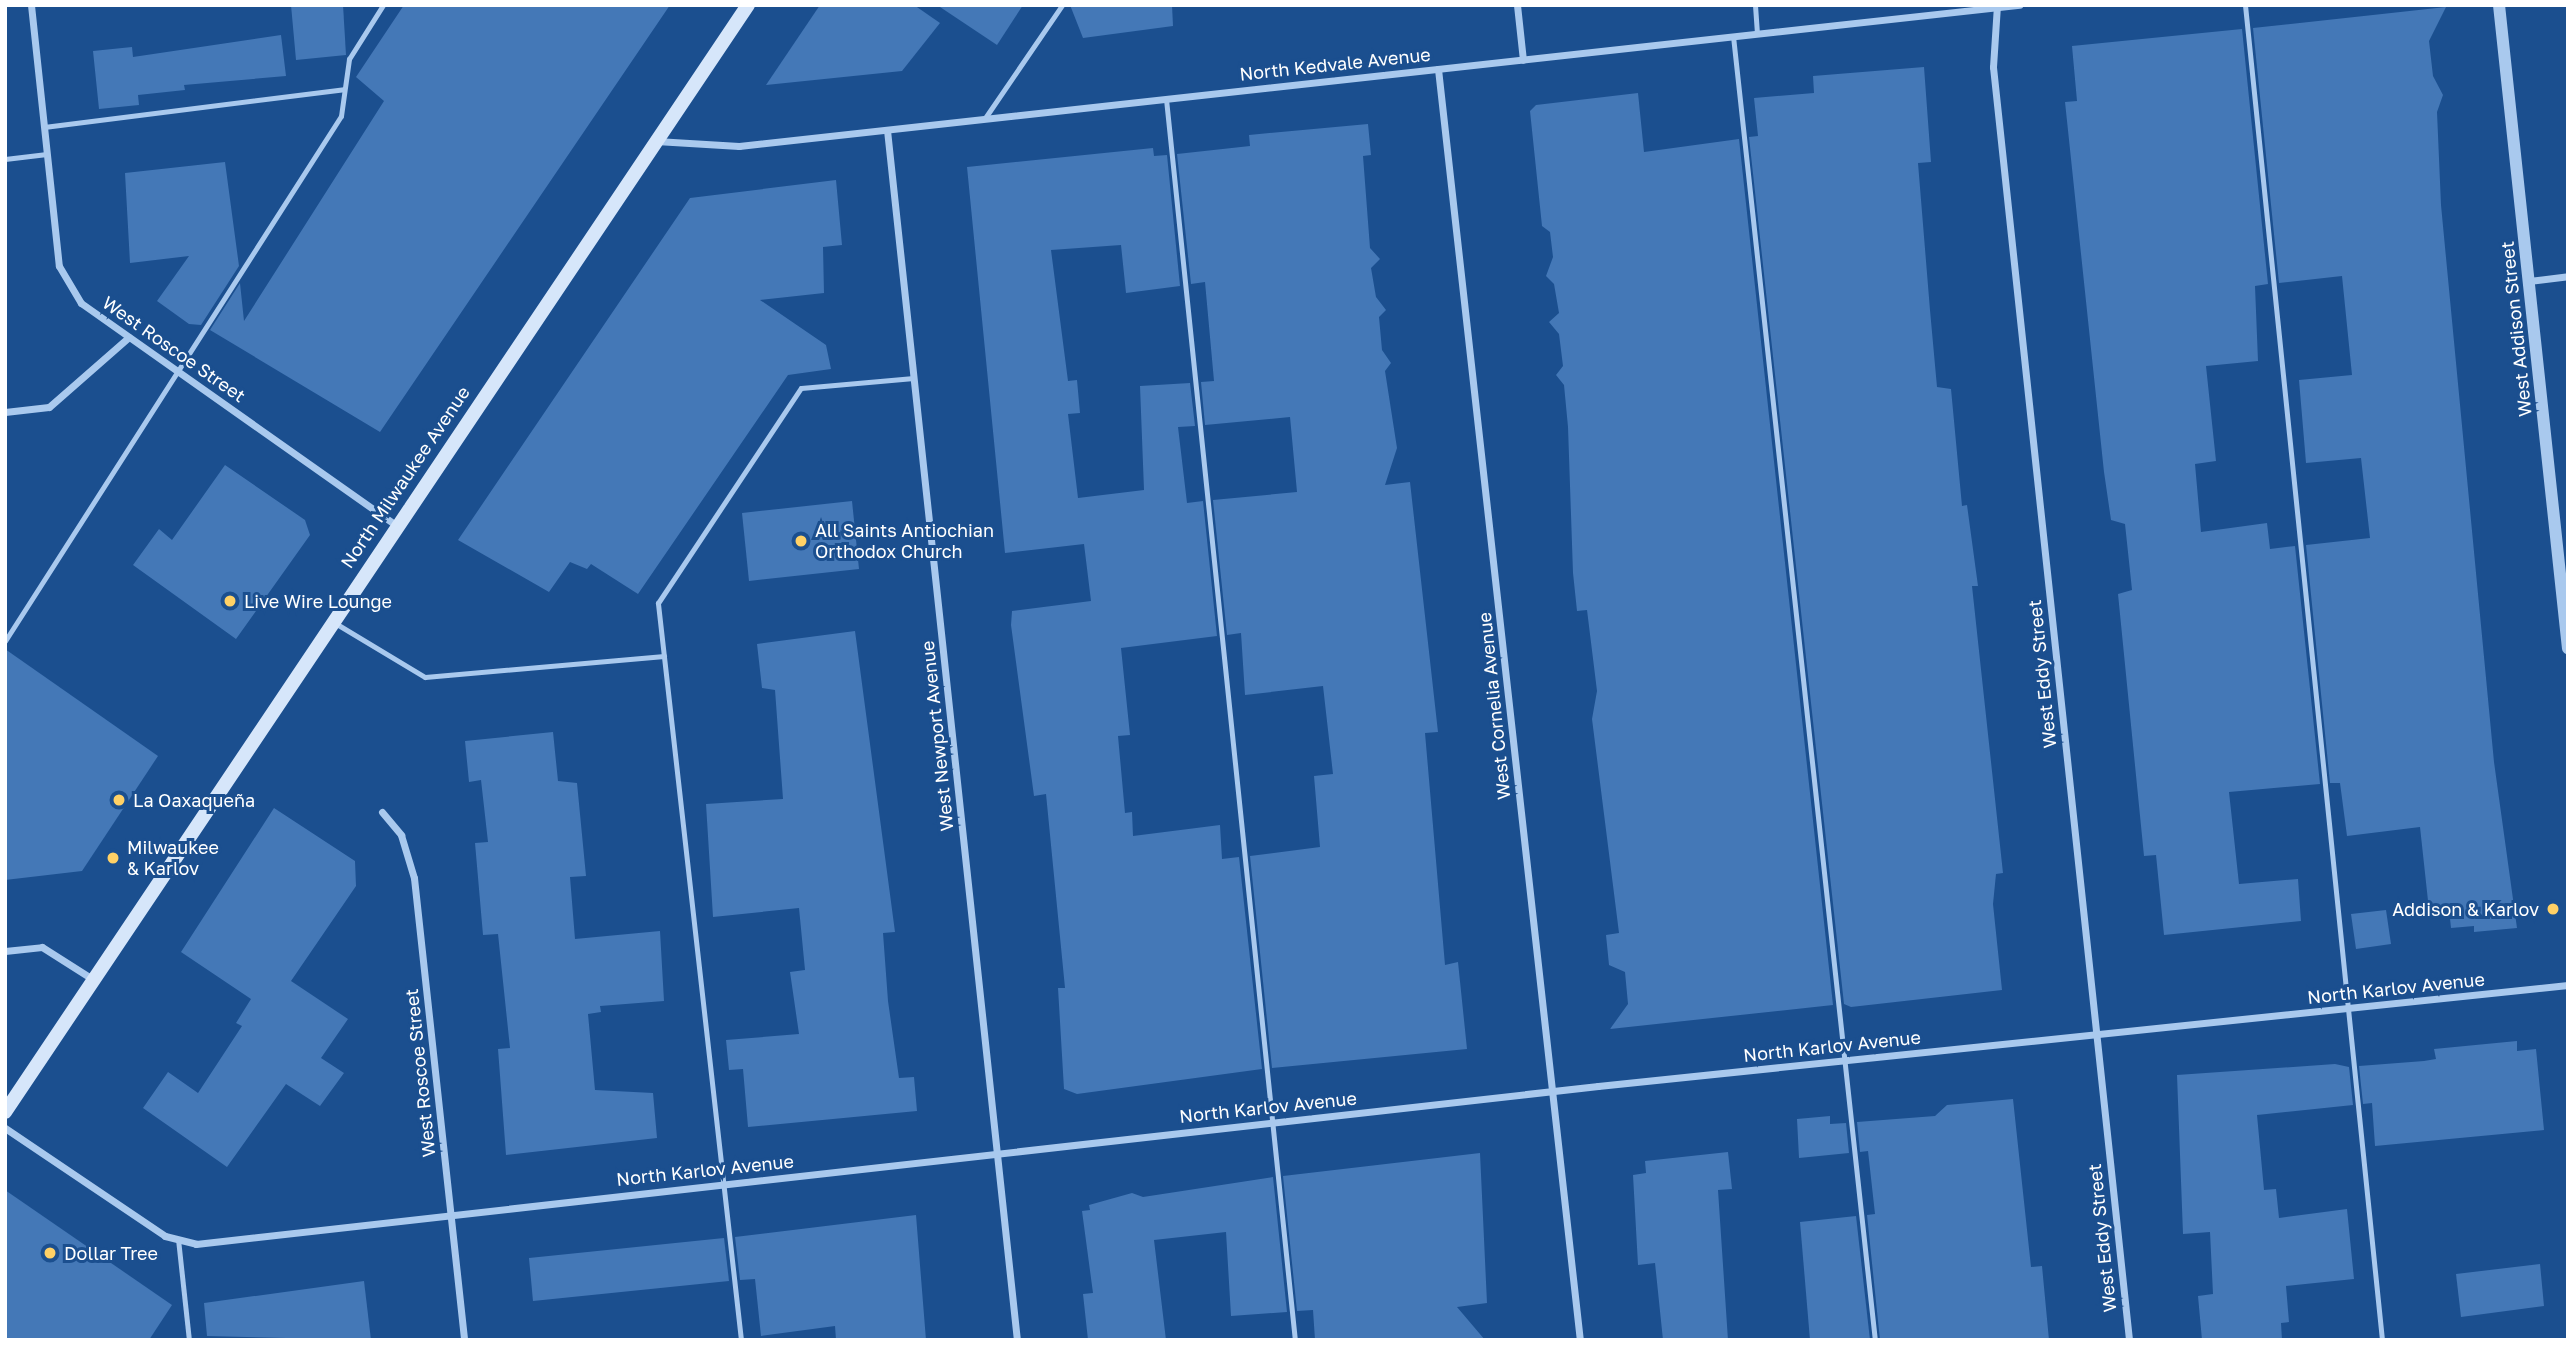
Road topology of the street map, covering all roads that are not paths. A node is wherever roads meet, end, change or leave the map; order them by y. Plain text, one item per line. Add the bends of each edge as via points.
1 (31, 5) edge
2 (383, 5) edge
3 (748, 5) edge
4 (1062, 5) edge
5 (1517, 5) edge
6 (1755, 5) edge
7 (2019, 5) edge
8 (2245, 5) edge
9 (2500, 5) edge
10 (1997, 6) edge
11 (1758, 34) junction
12 (1733, 36) junction
13 (1523, 60) junction
14 (1438, 69) junction
15 (344, 89) junction
16 (1166, 99) junction
17 (985, 119) junction
18 (44, 127) junction
19 (887, 130) junction
20 (654, 141) junction
21 (47, 154) junction
22 (5, 159) edge
23 (2568, 276) edge
24 (2529, 281) junction
25 (129, 337) junction
26 (177, 371) junction
27 (914, 378) junction
28 (5, 412) edge
29 (396, 525) junction
30 (332, 621) junction
31 (5, 641) edge
32 (2568, 648) edge
33 (664, 656) junction
34 (382, 812) dead end
35 (5, 951) edge
36 (94, 980) junction
37 (2568, 985) edge
38 (2348, 1009) junction
39 (2096, 1035) junction
40 (1845, 1061) junction
41 (1553, 1091) junction
42 (5, 1112) edge
43 (1273, 1123) junction
44 (5, 1128) edge
45 (998, 1154) junction
46 (724, 1184) junction
47 (451, 1214) junction
48 (178, 1239) junction
49 (189, 1340) edge
50 (464, 1340) edge
51 (741, 1340) edge
52 (1017, 1340) edge
53 (1295, 1340) edge
54 (1580, 1340) edge
55 (1875, 1340) edge
56 (2129, 1340) edge
57 (2382, 1340) edge

1 - 18 street, West Roscoe Street
2 - 15 lane via 349,59
3 - 20 main road, North Milwaukee Avenue
4 - 17 lane
5 - 13 street
6 - 11 lane
7 - 10 street, North Kedvale Avenue
8 - 38 lane
9 - 24 street, West Addison Street
10 - 11 street, North Kedvale Avenue
10 - 39 street, West Eddy Street via 1993,67
11 - 12 street, North Kedvale Avenue
12 - 13 street, North Kedvale Avenue
12 - 40 lane
13 - 14 street, North Kedvale Avenue
14 - 16 street, North Kedvale Avenue
14 - 41 street, West Cornelia Avenue
15 - 18 lane
15 - 26 lane via 341,116
16 - 17 street, North Kedvale Avenue
16 - 43 lane
17 - 19 street, North Kedvale Avenue
18 - 21 street, West Roscoe Street
19 - 20 street, North Kedvale Avenue via 740,146
19 - 27 street, West Newport Avenue
20 - 29 main road, North Milwaukee Avenue
21 - 22 lane
21 - 25 street, West Roscoe Street via 59,267 81,303
23 - 24 street
24 - 32 street, West Addison Street
25 - 26 street, West Roscoe Street
25 - 28 street via 49,407
26 - 29 street, West Roscoe Street
26 - 31 lane
27 - 33 lane via 801,388 658,603
27 - 45 street, West Newport Avenue
29 - 30 main road, North Milwaukee Avenue
30 - 33 lane via 425,677
30 - 36 main road, North Milwaukee Avenue
33 - 46 lane
34 - 47 street, West Roscoe Street via 401,835 414,878
35 - 36 street via 42,947
36 - 42 main road, North Milwaukee Avenue
37 - 38 street, North Karlov Avenue
38 - 39 street, North Karlov Avenue
38 - 57 lane
39 - 40 street, North Karlov Avenue
39 - 56 street, West Eddy Street
40 - 41 street, North Karlov Avenue
40 - 55 lane
41 - 43 street, North Karlov Avenue
41 - 54 street, West Cornelia Avenue
43 - 45 street, North Karlov Avenue
43 - 53 lane
44 - 48 street, North Karlov Avenue
45 - 46 street, North Karlov Avenue
45 - 52 street, West Newport Avenue
46 - 47 street, North Karlov Avenue
46 - 51 lane
47 - 48 street, North Karlov Avenue via 196,1244
47 - 50 street, West Roscoe Street
48 - 49 lane

